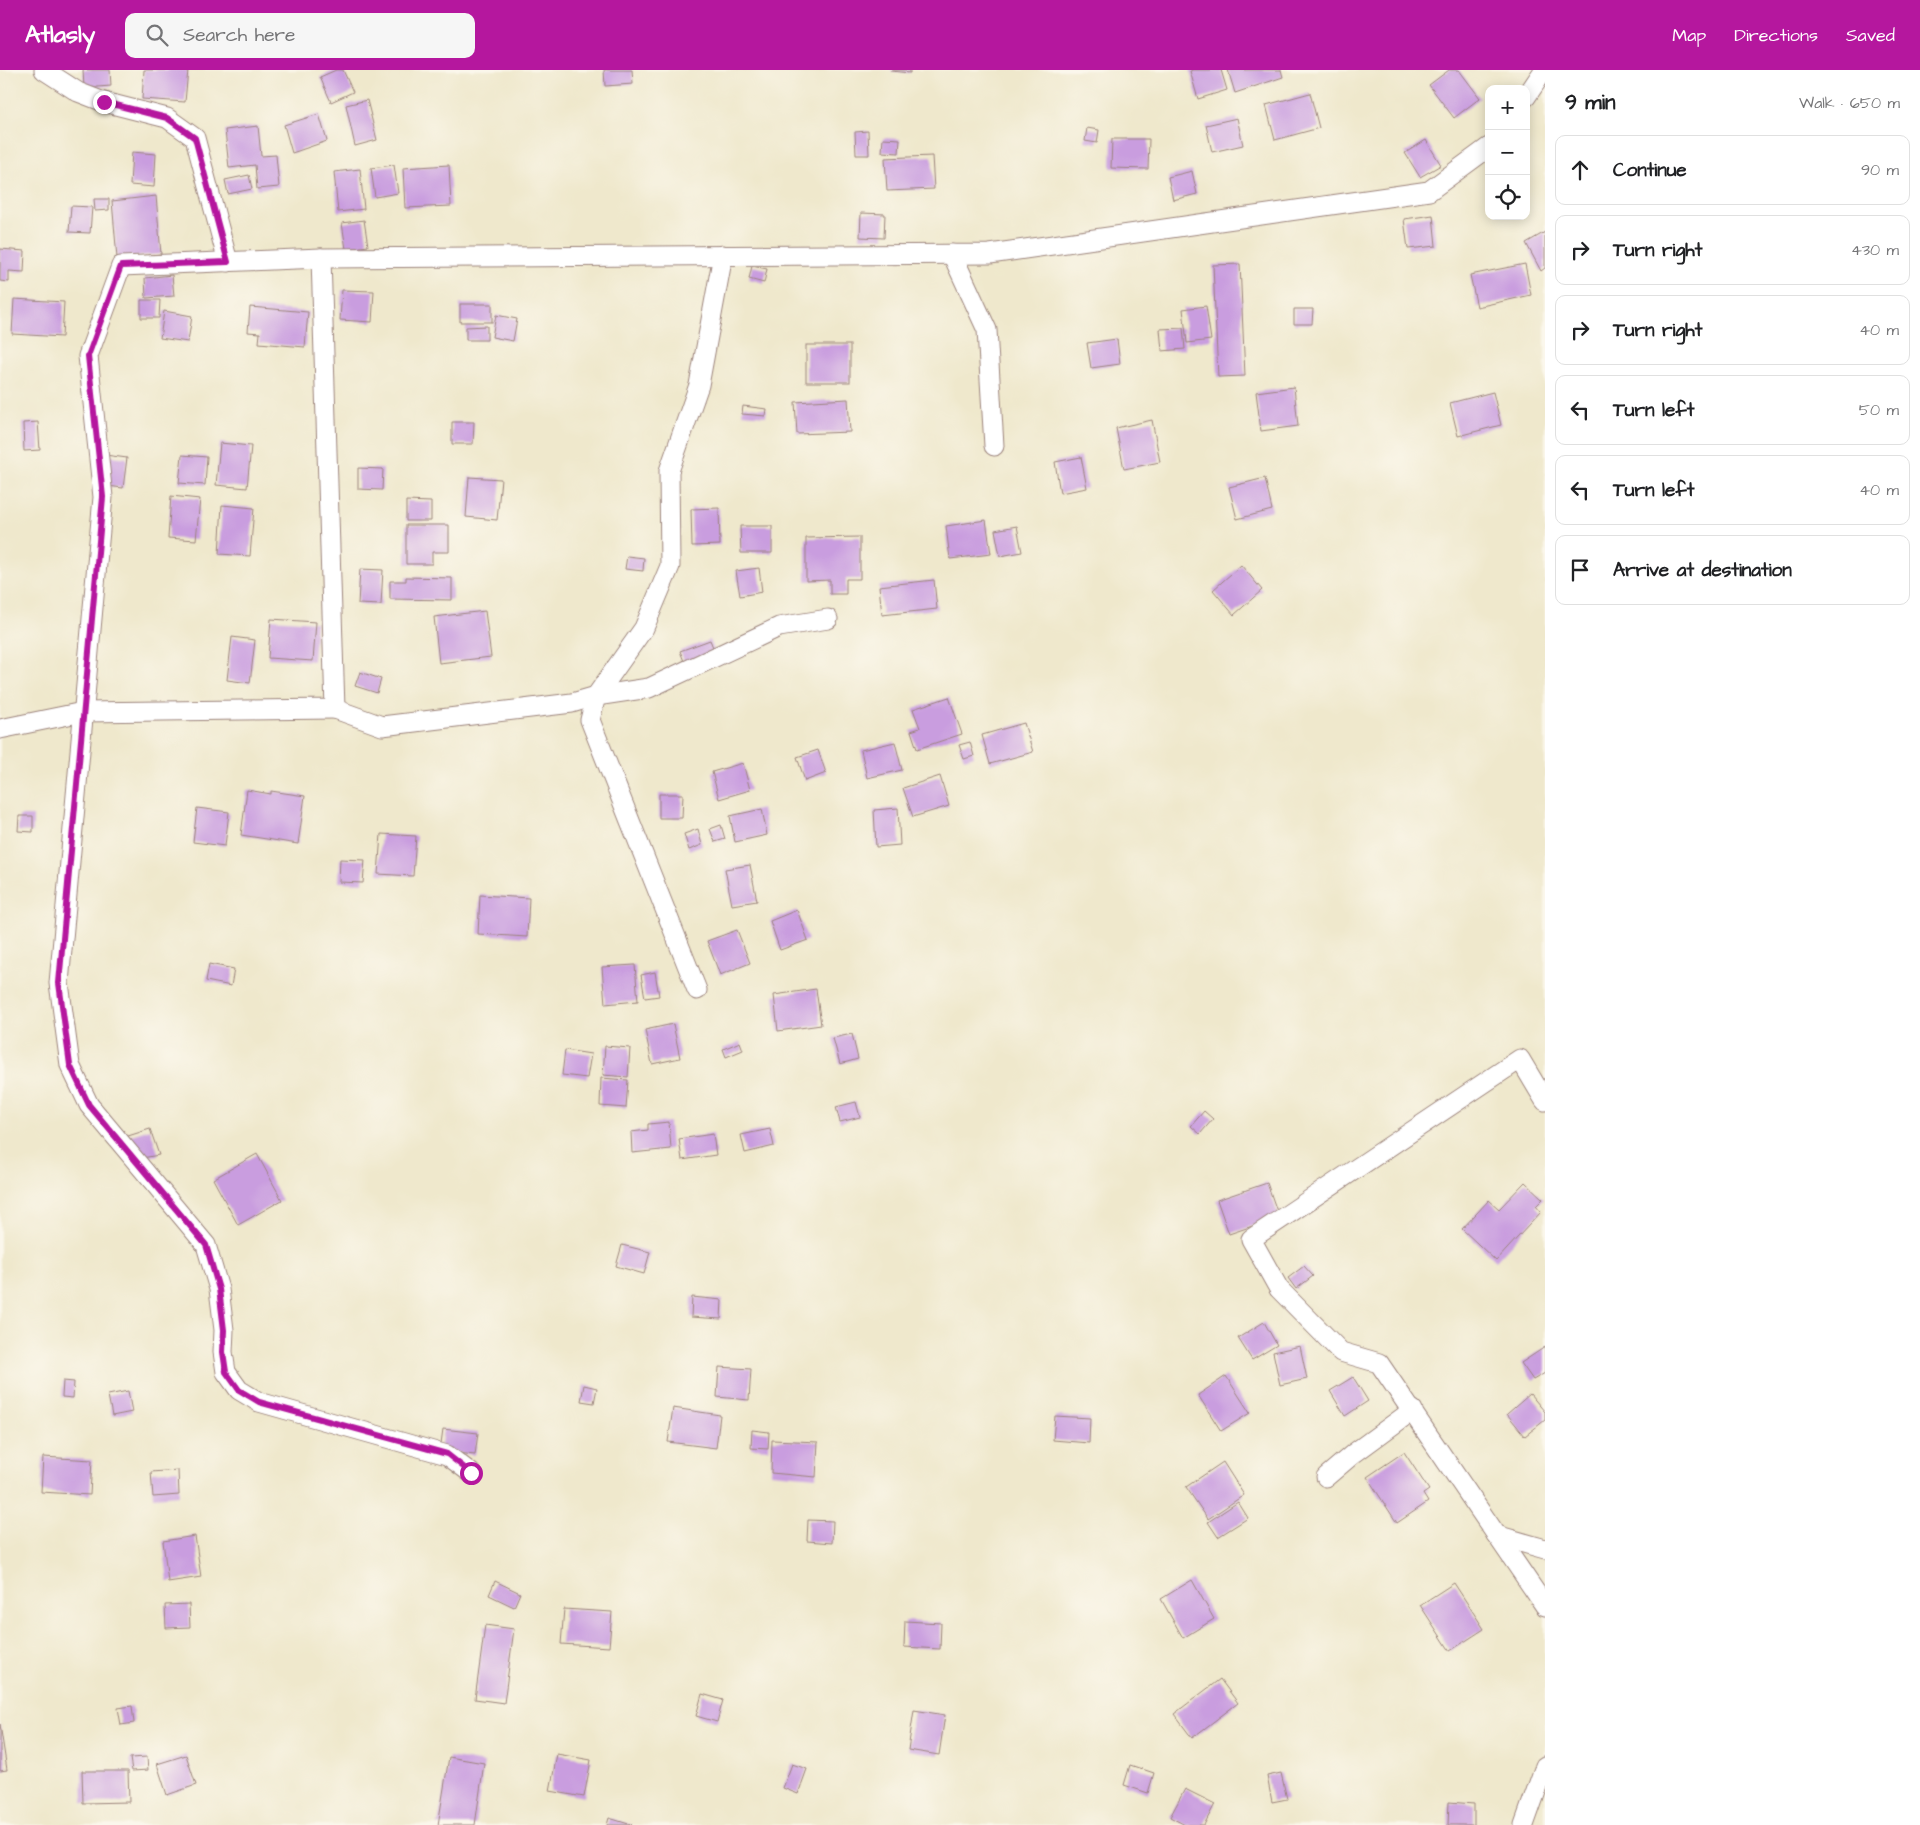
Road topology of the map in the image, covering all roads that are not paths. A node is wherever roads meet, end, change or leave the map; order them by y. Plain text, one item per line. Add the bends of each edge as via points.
1 (44, 70) edge
2 (1544, 70) edge
3 (1530, 91) edge
4 (1485, 150) edge
5 (952, 254) junction
6 (723, 255) junction
7 (320, 258) junction
8 (228, 262) junction
9 (994, 446) dead end
10 (828, 619) dead end
11 (596, 696) junction
12 (335, 709) junction
13 (83, 712) junction
14 (0, 729) edge
15 (696, 990) dead end
16 (1545, 1101) edge
17 (1413, 1410) junction
18 (471, 1473) dead end
19 (1326, 1477) dead end
20 (1496, 1536) junction
21 (1545, 1550) edge
22 (1545, 1606) edge
23 (1545, 1766) edge
24 (1524, 1825) edge

1 - 8 street via 78,92 167,118 195,138
2 - 3 street
4 - 5 street via 1429,192 990,254
5 - 6 street
5 - 9 street via 987,330
6 - 7 street
6 - 11 street via 699,385 669,471 670,566 644,628
7 - 8 street
7 - 12 street
8 - 13 street via 121,266 88,356 103,497
10 - 11 street via 779,627 649,688
11 - 12 street via 572,703 382,726
11 - 15 street via 590,720
12 - 13 street
13 - 14 street
13 - 18 street via 59,983 70,1065 89,1105 206,1245 219,1289 226,1372 239,1390 259,1402 447,1454
16 - 17 street via 1520,1059 1251,1239 1279,1289 1340,1352 1380,1363
17 - 19 street
17 - 20 street
20 - 21 street
20 - 22 street
23 - 24 street

